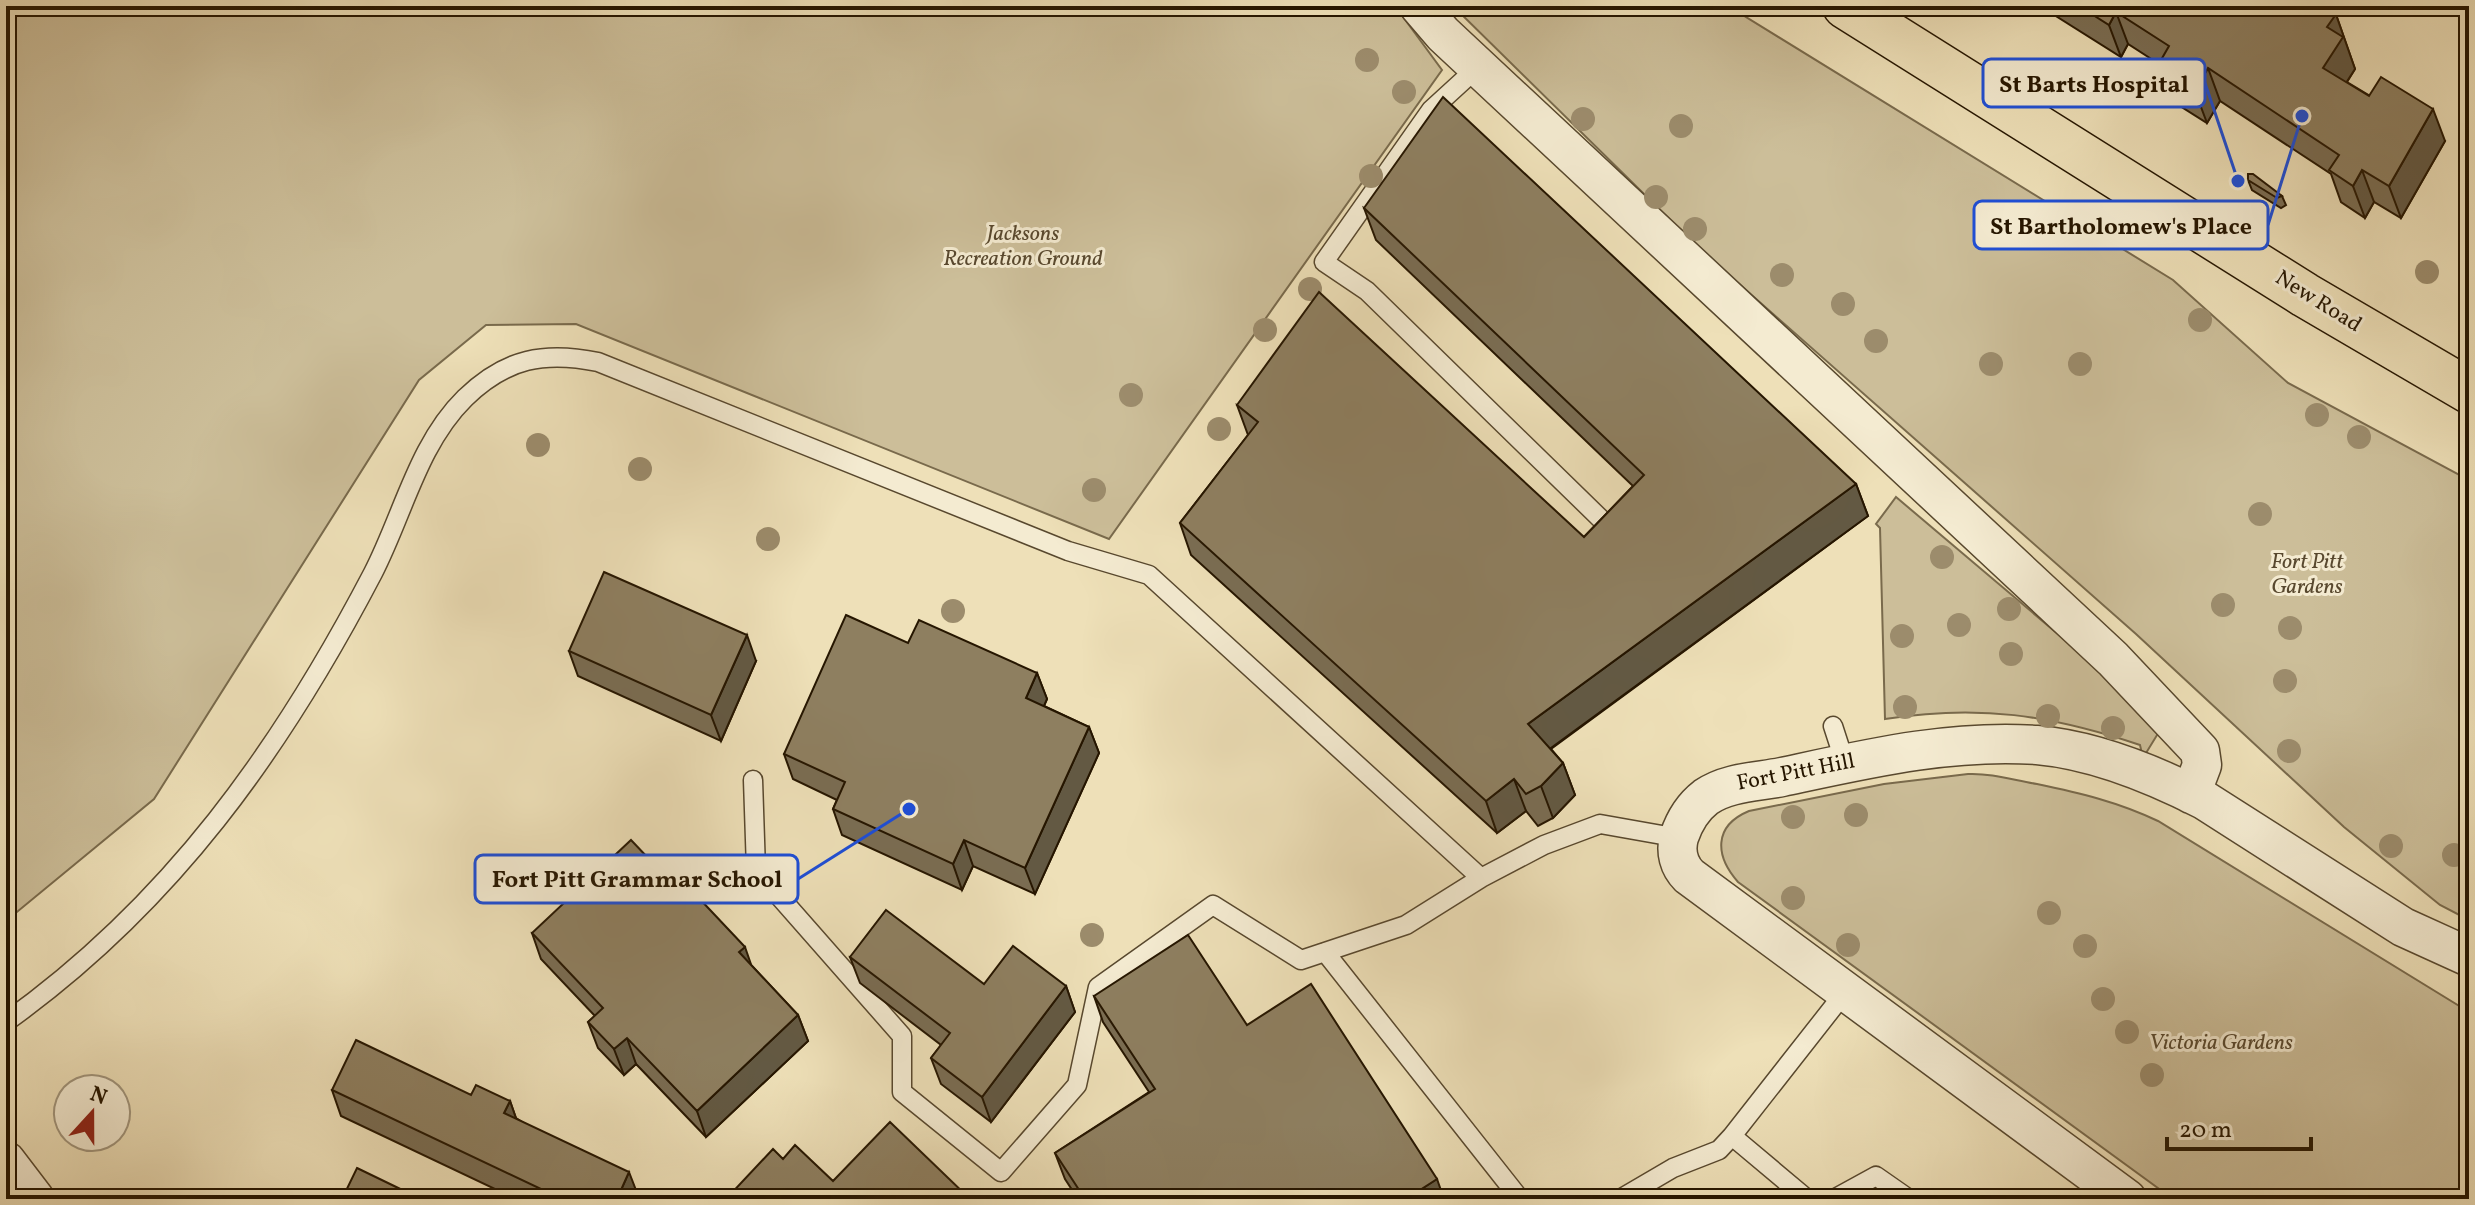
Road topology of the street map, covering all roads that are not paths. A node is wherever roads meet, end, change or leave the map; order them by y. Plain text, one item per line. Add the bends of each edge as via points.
1 (1419, 6) edge
2 (1845, 6) edge
3 (1478, 67) junction
4 (2469, 391) edge
5 (1609, 527) edge
6 (1833, 726) dead end
7 (1845, 763) junction
8 (753, 780) dead end
9 (2191, 794) junction
10 (1679, 838) junction
11 (1481, 878) junction
12 (1325, 952) junction
13 (2469, 957) edge
14 (1845, 992) junction
15 (6, 1022) edge
16 (1732, 1136) junction
17 (6, 1161) edge
18 (35, 1199) edge
19 (1520, 1199) edge
20 (1620, 1199) edge
21 (1807, 1199) edge
22 (1834, 1199) edge
23 (1909, 1199) edge
24 (2127, 1199) edge

1 - 3 street
2 - 4 main road, New Road via 2305,295
3 - 5 lane via 1431,110 1324,262 1367,291
3 - 9 street via 2144,690 2200,751 2202,765
6 - 7 lane
7 - 9 street, Fort Pitt Hill via 1954,747 2036,745 2097,757
7 - 10 street, Fort Pitt Hill via 1722,789 1695,807
8 - 12 lane via 756,870 902,1036 902,1092 1001,1172 1077,1085 1098,987 1213,905 1301,960
9 - 13 street, Fort Pitt Hill via 2403,927
10 - 11 lane via 1600,824 1544,845
10 - 14 street via 1680,866 1689,876
11 - 12 lane via 1406,925
11 - 15 lane via 1149,575 1068,551 598,362 560,355 528,360 495,374 465,398 433,439 373,572 250,779 149,900
12 - 19 lane
14 - 16 lane
14 - 24 street
16 - 20 lane via 1719,1150 1673,1168
16 - 21 lane
17 - 18 street
22 - 23 lane via 1876,1176

